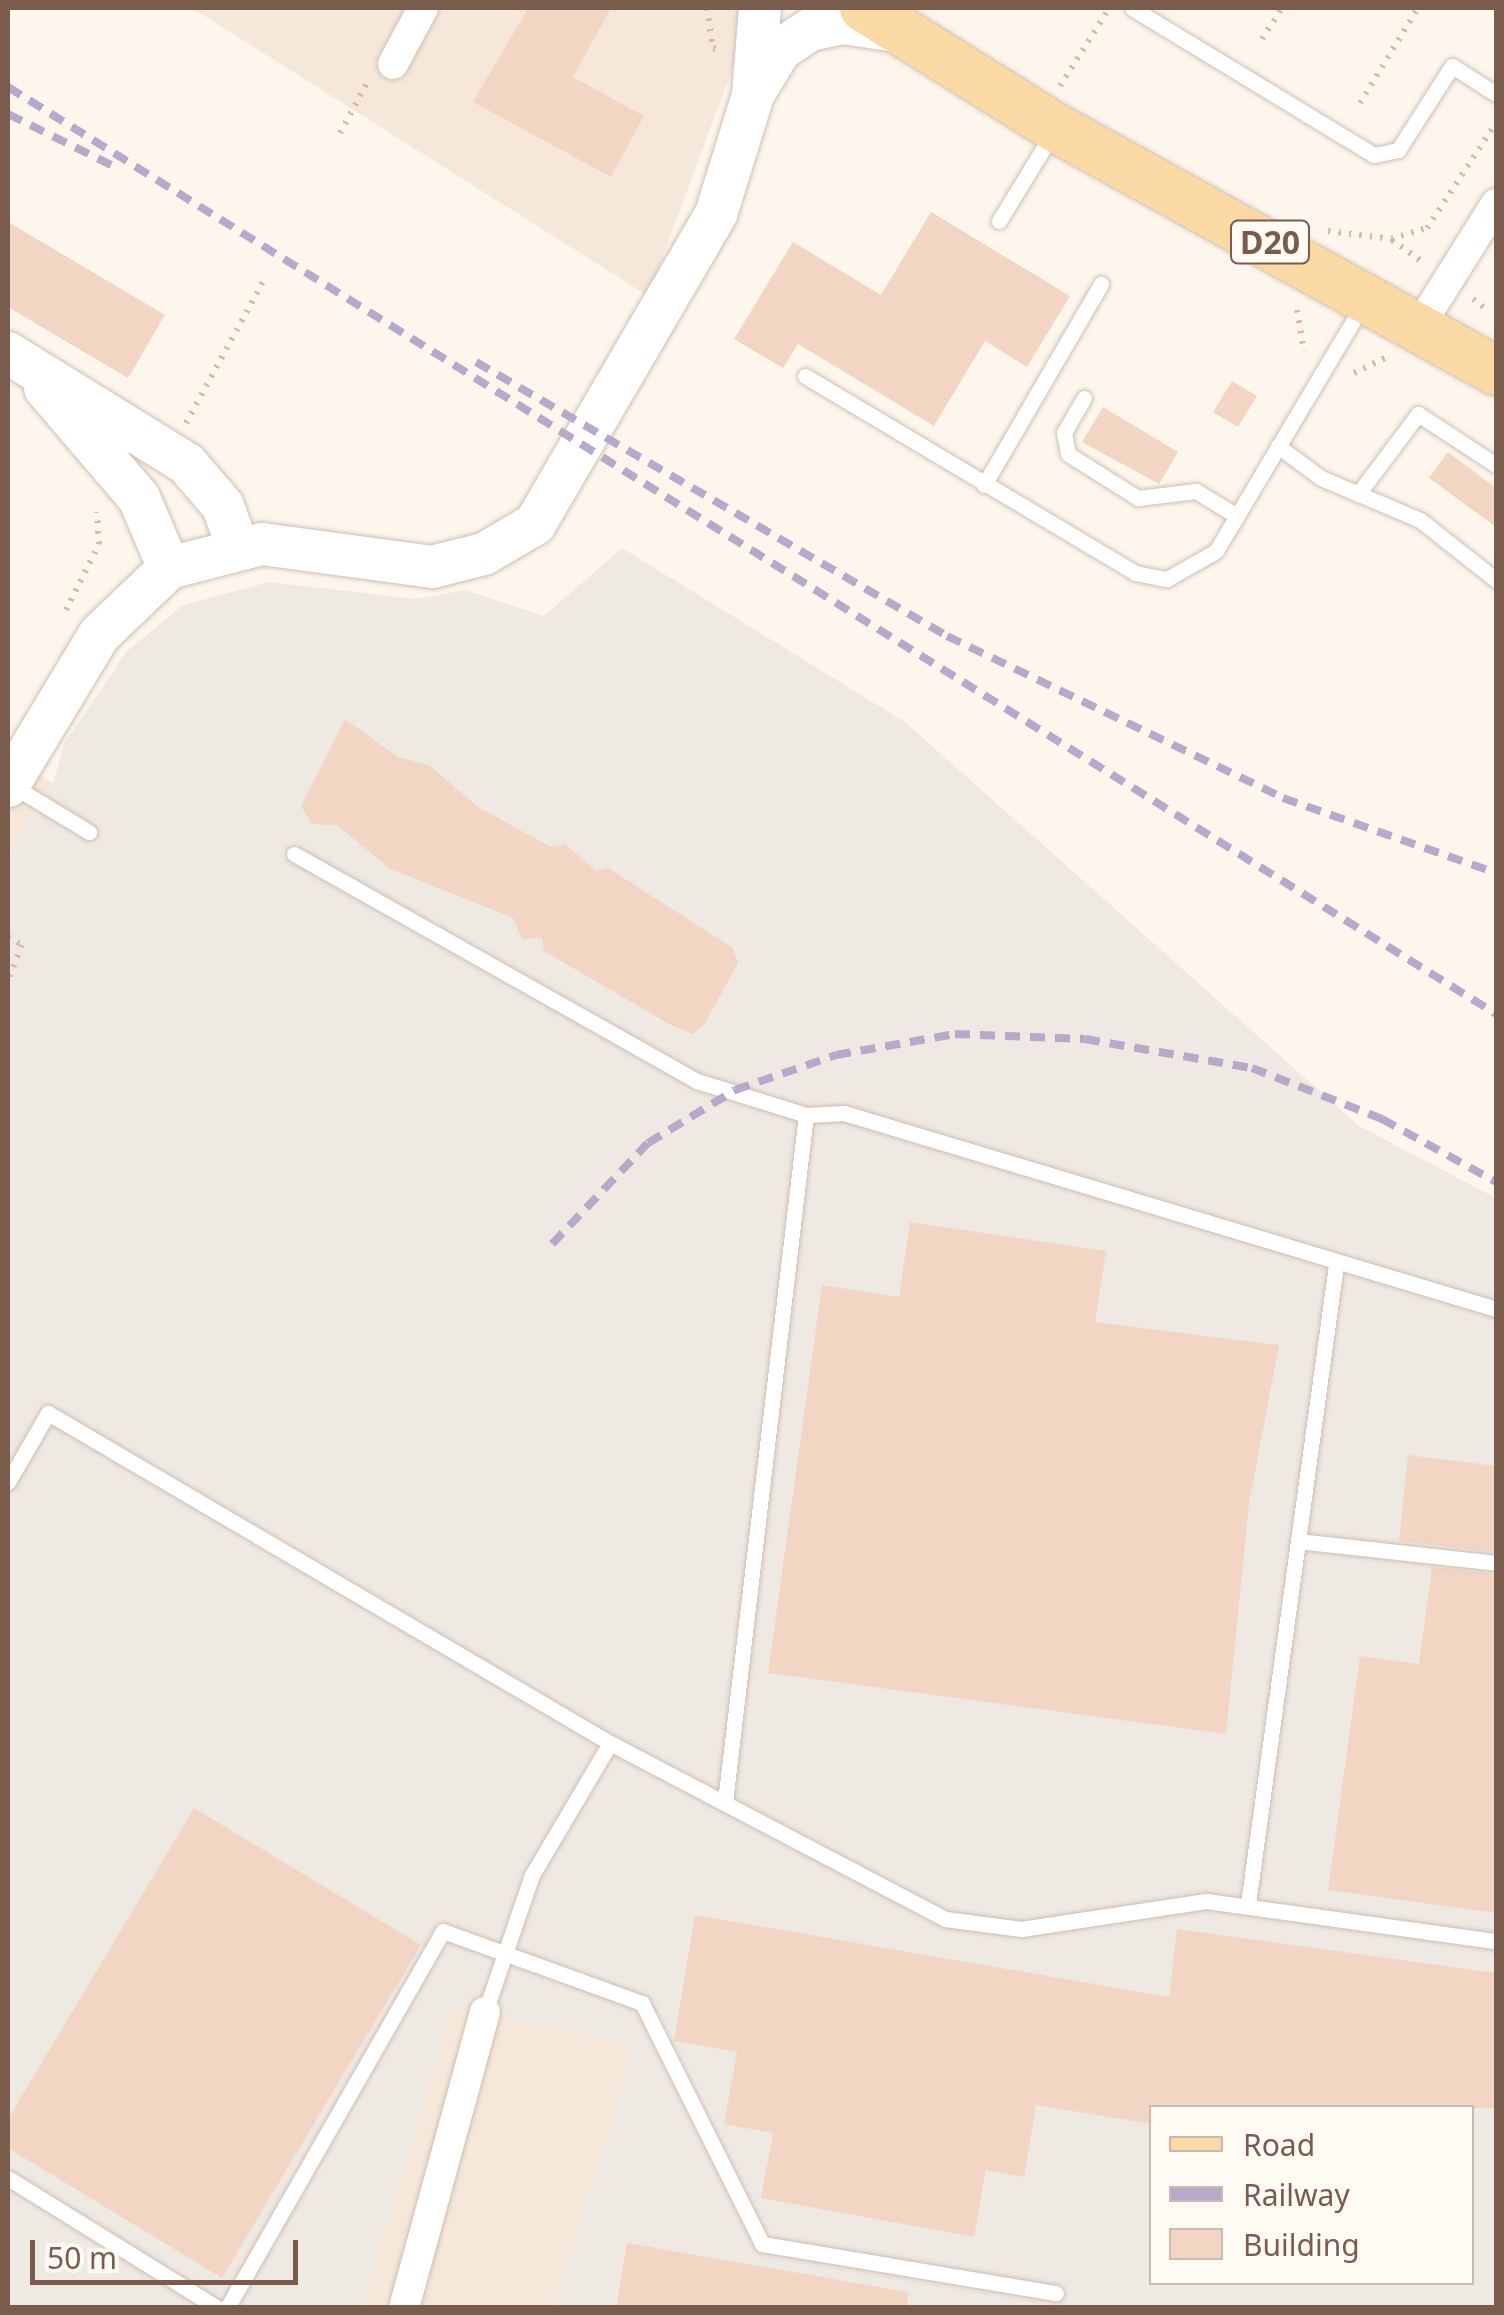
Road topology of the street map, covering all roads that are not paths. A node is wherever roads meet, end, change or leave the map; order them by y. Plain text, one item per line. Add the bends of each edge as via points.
1 (423, 8) edge
2 (760, 8) edge
3 (1132, 8) edge
4 (883, 20) edge
5 (393, 64) road end
6 (1496, 94) edge
7 (753, 95) junction
8 (1058, 107) junction
9 (1496, 204) edge
10 (999, 221) dead end
11 (1101, 284) dead end
12 (1369, 296) junction
13 (1420, 325) junction
14 (10, 354) edge
15 (1496, 371) edge
16 (805, 376) dead end
17 (1084, 398) dead end
18 (1278, 446) junction
19 (1496, 464) edge
20 (984, 485) junction
21 (1358, 494) junction
22 (1237, 516) junction
23 (238, 546) junction
24 (170, 568) junction
25 (1496, 580) edge
26 (8, 785) edge
27 (90, 832) dead end
28 (294, 854) dead end
29 (806, 1115) junction
30 (1336, 1265) junction
31 (1496, 1309) edge
32 (8, 1482) edge
33 (1298, 1542) junction
34 (1496, 1563) edge
35 (610, 1743) junction
36 (724, 1802) junction
37 (1248, 1904) junction
38 (1496, 1941) edge
39 (504, 1951) junction
40 (485, 2012) joint
41 (8, 2178) edge
42 (1056, 2293) dead end
43 (218, 2308) edge
44 (227, 2308) edge
45 (404, 2308) edge

1 - 5 street
2 - 7 main road
3 - 6 lane via 1374,155 1398,150 1452,66
4 - 7 main road via 810,30 780,50
4 - 8 main road, D20
7 - 23 main road via 690,269 535,524 484,554 432,567
8 - 10 lane
8 - 12 main road, D20
9 - 13 street
11 - 20 lane
12 - 13 main road, D20
12 - 18 lane
13 - 15 main road, D20
14 - 23 main road via 187,464 223,506
14 - 24 main road via 131,488
16 - 20 lane
17 - 22 lane via 1064,432 1068,454 1138,498 1196,490
18 - 21 lane
18 - 22 lane
19 - 21 lane via 1418,414
20 - 22 lane via 1135,573 1167,579 1216,551
21 - 25 lane via 1420,520
23 - 24 main road
24 - 26 main road via 98,635
26 - 27 lane
28 - 29 lane via 697,1080
29 - 30 lane via 844,1113
29 - 36 lane
30 - 31 lane
30 - 33 lane
32 - 35 lane via 48,1412
33 - 34 lane
33 - 37 lane
35 - 36 lane
35 - 39 lane via 532,1875
36 - 37 lane via 973,1926
37 - 38 lane
39 - 40 lane
39 - 42 lane via 642,2003 762,2244
39 - 44 lane via 442,1930
40 - 45 street
41 - 43 lane

